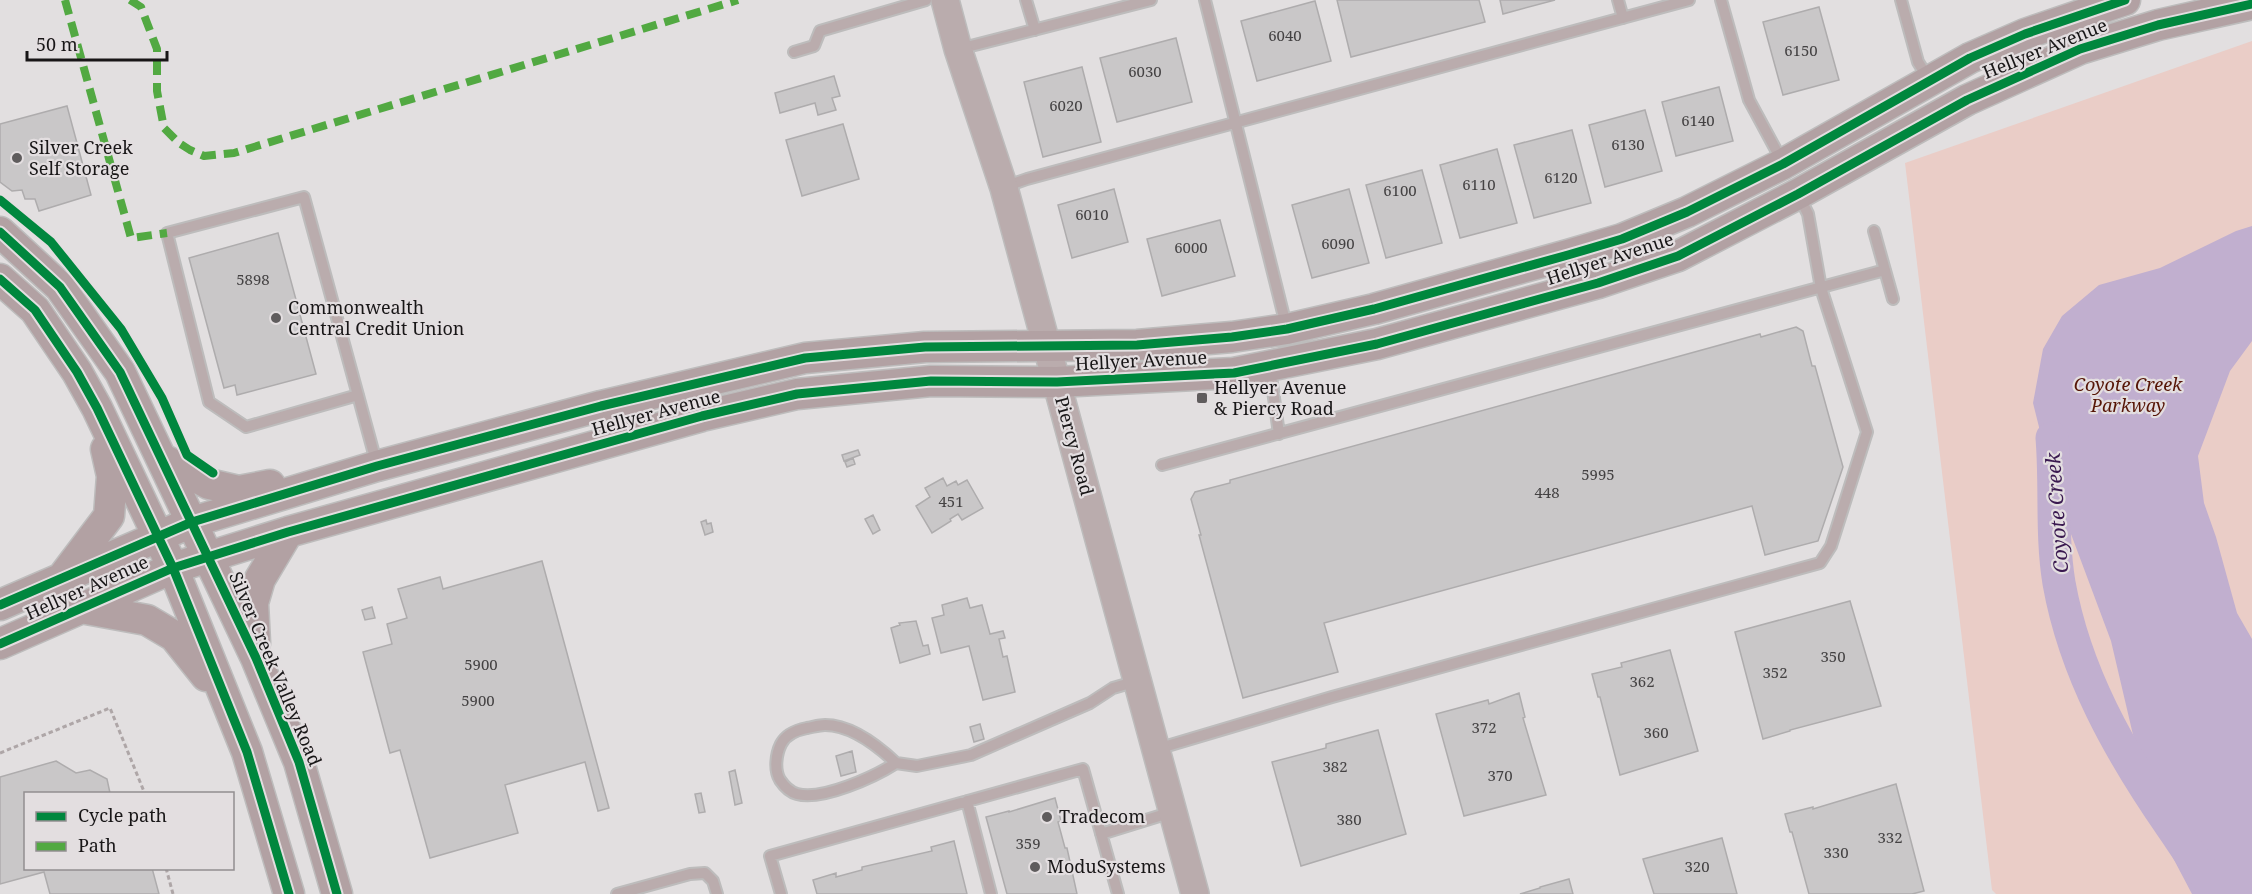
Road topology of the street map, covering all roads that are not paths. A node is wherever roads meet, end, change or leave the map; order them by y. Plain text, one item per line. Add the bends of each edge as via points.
1 (926, 0) edge
2 (945, 0) edge
3 (1026, 0) edge
4 (1151, 0) edge
5 (1205, 0) edge
6 (1618, 0) edge
7 (1689, 0) edge
8 (1721, 0) edge
9 (1901, 0) edge
10 (2126, 0) edge
11 (2252, 4) edge
12 (1623, 18) junction
13 (1035, 30) junction
14 (958, 49) junction
15 (794, 52) dead end
16 (1929, 80) junction
17 (1236, 121) junction
18 (1783, 164) junction
19 (1004, 188) junction
20 (1798, 194) junction
21 (1874, 231) dead end
22 (0, 232) edge
23 (1885, 270) junction
24 (0, 279) edge
25 (1821, 288) junction
26 (1893, 299) dead end
27 (1287, 329) junction
28 (1046, 345) junction
29 (1269, 366) junction
30 (1056, 382) junction
31 (358, 396) junction
32 (98, 408) junction
33 (1279, 434) junction
34 (161, 458) junction
35 (1162, 465) dead end
36 (377, 466) junction
37 (192, 522) junction
38 (288, 532) junction
39 (157, 536) junction
40 (209, 558) junction
41 (173, 568) junction
42 (62, 578) junction
43 (0, 605) edge
44 (81, 608) junction
45 (0, 644) edge
46 (256, 658) junction
47 (1137, 681) junction
48 (228, 703) junction
49 (1155, 749) junction
50 (896, 763) junction
51 (967, 801) junction
52 (1172, 812) junction
53 (1101, 834) junction
54 (290, 894) edge
55 (337, 894) edge
56 (616, 894) edge
57 (717, 894) edge
58 (781, 894) edge
59 (992, 894) edge
60 (1118, 894) edge
61 (1195, 894) edge

1 - 15 lane via 820,31 814,46
2 - 14 street, Piercy Road
3 - 13 lane
4 - 13 lane
5 - 17 lane
6 - 12 lane
7 - 12 lane
8 - 18 lane via 1749,100
9 - 16 lane via 1918,62
10 - 16 main road, Hellyer Avenue via 2025,34
11 - 20 main road, Hellyer Avenue via 2158,25 2080,49 1967,100
12 - 17 lane
13 - 14 lane
14 - 19 street, Piercy Road
16 - 18 main road, Hellyer Avenue
17 - 19 lane
17 - 27 lane
18 - 20 main road
18 - 27 main road, Hellyer Avenue via 1622,239 1374,309
19 - 28 street, Piercy Road
20 - 25 lane via 1808,214
20 - 29 main road, Hellyer Avenue via 1678,256 1598,283 1377,344
21 - 23 lane
22 - 34 main road, Silver Creek Valley Road via 60,287 120,372
23 - 25 lane
23 - 26 lane
24 - 32 main road via 35,310
25 - 33 lane
25 - 49 lane via 1867,432 1831,546 1820,563 1332,696
27 - 28 main road, Hellyer Avenue via 1137,345
28 - 30 street, Piercy Road
28 - 36 main road, Hellyer Avenue via 925,347 805,358 590,408
29 - 30 main road, Hellyer Avenue via 1234,373
29 - 33 lane
30 - 38 main road, Hellyer Avenue via 931,381 797,394 702,416
30 - 47 street, Piercy Road
31 - 31 lane via 304,197 167,233 209,402 246,427
31 - 36 lane
32 - 39 main road
32 - 42 main road via 112,476 109,516
33 - 35 lane
34 - 36 main road via 209,484 239,491
34 - 37 main road, Silver Creek Valley Road
36 - 37 main road, Hellyer Avenue
37 - 39 main road, Hellyer Avenue
37 - 40 main road, Silver Creek Valley Road
38 - 40 main road, Hellyer Avenue
38 - 46 main road via 260,579 253,603
39 - 41 main road
39 - 42 main road, Hellyer Avenue
40 - 41 main road, Hellyer Avenue
40 - 46 main road, Silver Creek Valley Road
41 - 44 main road, Hellyer Avenue
41 - 48 main road
42 - 43 main road, Hellyer Avenue
44 - 45 main road, Hellyer Avenue
44 - 48 main road via 147,620 174,636
46 - 55 main road, Silver Creek Valley Road via 299,762
47 - 49 street, Piercy Road
47 - 50 lane via 1113,688 1090,703 971,755 916,766
48 - 54 main road via 257,782
49 - 52 street, Piercy Road
50 - 50 lane via 855,784 818,794 797,794 778,777 776,762 781,744 795,730 825,725 845,729
51 - 53 lane via 1083,769
51 - 58 lane via 770,856
51 - 59 lane
52 - 53 lane
52 - 61 street, Piercy Road
53 - 60 lane
56 - 57 lane via 705,873

